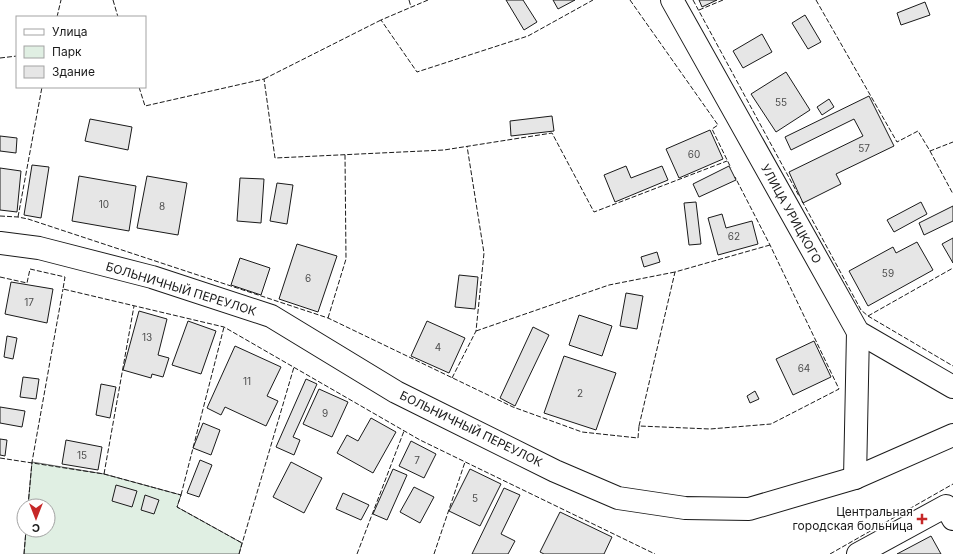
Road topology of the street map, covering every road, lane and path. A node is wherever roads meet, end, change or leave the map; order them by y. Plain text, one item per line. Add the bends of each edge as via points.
1 (672, 0) edge
2 (0, 243) edge
3 (858, 332) junction
4 (953, 387) edge
5 (953, 435) edge
6 (855, 478) junction
7 (953, 518) edge
8 (858, 554) edge

1 - 3 street, УЛИЦА УРИЦКОГО
2 - 6 street, БОЛЬНИЧНЫЙ ПЕРЕУЛОК via 39,248 152,277 271,316 396,392 555,471 618,498 685,508 749,509
3 - 4 street
3 - 6 street
5 - 6 street, БОЛЬНИЧНЫЙ ПЕРЕУЛОК
7 - 8 street via 946,506

